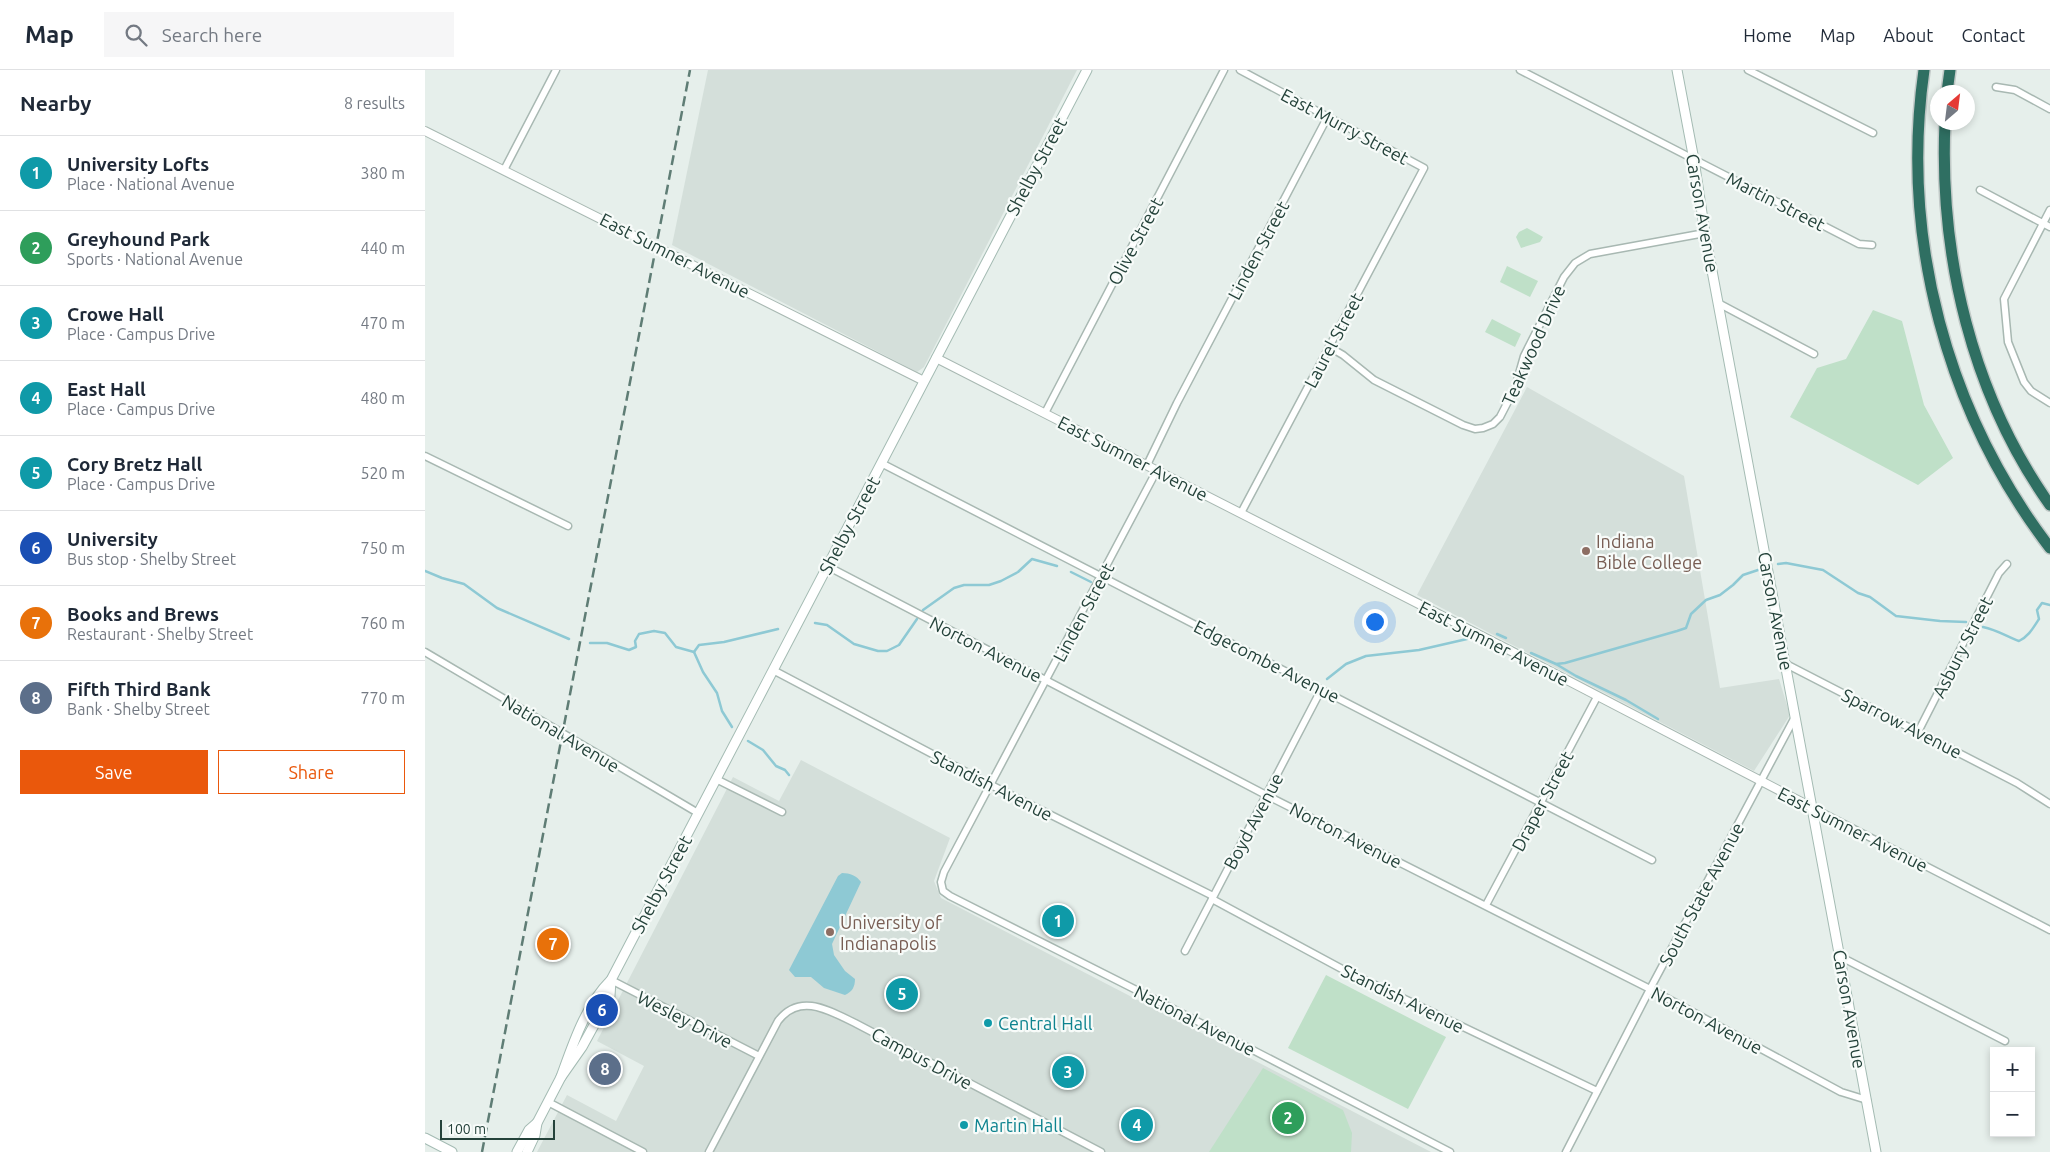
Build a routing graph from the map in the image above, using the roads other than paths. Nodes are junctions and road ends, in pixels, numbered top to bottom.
1 (556, 70) edge
2 (1087, 70) edge
3 (1224, 70) edge
4 (1240, 70) edge
5 (1520, 70) edge
6 (1677, 70) edge
7 (1748, 70) edge
8 (1924, 70) edge
9 (1950, 70) edge
10 (1948, 85) edge
11 (1996, 87) dead end
12 (2050, 108) edge
13 (1328, 116) junction
14 (1945, 130) edge
15 (425, 131) edge
16 (1873, 133) dead end
17 (1694, 160) junction
18 (1424, 168) joint
19 (504, 170) junction
20 (1980, 190) dead end
21 (2050, 210) edge
22 (2043, 223) junction
23 (2050, 227) edge
24 (1705, 233) junction
25 (1872, 245) dead end
26 (1718, 303) junction
27 (1329, 347) junction
28 (1814, 354) dead end
29 (936, 358) junction
30 (924, 381) junction
31 (2050, 403) edge
32 (1045, 413) junction
33 (425, 456) edge
34 (881, 463) junction
35 (1147, 465) junction
36 (1157, 470) junction
37 (2050, 505) edge
38 (1241, 513) junction
39 (568, 526) dead end
40 (2050, 548) edge
41 (2007, 564) dead end
42 (827, 566) junction
43 (1102, 576) junction
44 (425, 652) edge
45 (1786, 664) junction
46 (773, 670) junction
47 (1047, 680) junction
48 (1321, 690) junction
49 (1597, 697) junction
50 (1796, 716) junction
51 (1918, 732) junction
52 (716, 779) junction
53 (1761, 781) junction
54 (991, 785) junction
55 (1267, 795) junction
56 (1541, 803) junction
57 (2050, 804) edge
58 (1813, 808) junction
59 (782, 812) dead end
60 (698, 813) junction
61 (1652, 860) dead end
62 (941, 887) joint
63 (1213, 897) junction
64 (1487, 905) junction
65 (2050, 930) edge
66 (1185, 951) dead end
67 (1841, 957) junction
68 (611, 980) junction
69 (1650, 989) junction
70 (2005, 1041) dead end
71 (759, 1056) junction
72 (1597, 1091) junction
73 (1867, 1100) junction
74 (548, 1102) junction
75 (537, 1123) junction
76 (425, 1138) edge
77 (452, 1152) edge
78 (517, 1152) edge
79 (527, 1152) edge
80 (643, 1152) edge
81 (709, 1152) edge
82 (1101, 1152) edge
83 (1450, 1152) edge
84 (1566, 1152) edge
85 (1877, 1152) edge

1 - 19 street
2 - 29 main road, Shelby Street
3 - 32 street, Olive Street
4 - 13 street, East Murry Street
5 - 17 street, Martin Street
6 - 17 main road, Carson Avenue
7 - 16 street
8 - 40 highway
9 - 10 highway
11 - 12 street
13 - 18 street, East Murry Street
13 - 35 street, Linden Street
14 - 37 highway
15 - 19 street, East Sumner Avenue
17 - 24 main road, Carson Avenue
17 - 25 street, Martin Street
18 - 27 street, Laurel Street
19 - 30 street, East Sumner Avenue
20 - 22 street
21 - 22 street
22 - 23 street
22 - 31 street
24 - 26 main road, Carson Avenue
24 - 27 street, Teakwood Drive
26 - 28 street
26 - 45 main road, Carson Avenue
27 - 38 street, Laurel Street
29 - 30 main road, Shelby Street
29 - 32 street, East Sumner Avenue
30 - 34 main road, Shelby Street
32 - 35 street, East Sumner Avenue
33 - 39 street
34 - 42 main road, Shelby Street
34 - 43 street, Edgecombe Avenue
35 - 36 street, East Sumner Avenue
36 - 38 street, East Sumner Avenue
36 - 43 street, Linden Street
38 - 49 street, East Sumner Avenue
41 - 51 street, Asbury Street
42 - 46 main road, Shelby Street
42 - 47 street, Norton Avenue
43 - 47 street, Linden Street
43 - 48 street, Edgecombe Avenue
44 - 60 street, National Avenue
45 - 50 main road, Carson Avenue
45 - 51 street, Sparrow Avenue
46 - 52 main road, Shelby Street
46 - 54 street, Standish Avenue
47 - 54 street, Linden Street
47 - 55 street, Norton Avenue
48 - 55 street, Boyd Avenue
48 - 56 street, Edgecombe Avenue
49 - 53 street, East Sumner Avenue
49 - 56 street, Draper Street
50 - 53 street, South State Avenue
50 - 58 main road, Carson Avenue
51 - 57 street, Sparrow Avenue
52 - 59 street
52 - 60 main road, Shelby Street
53 - 58 street, East Sumner Avenue
53 - 69 street, South State Avenue
54 - 62 street, Linden Street
54 - 63 street, Standish Avenue
55 - 63 street, Boyd Avenue
55 - 64 street, Norton Avenue
56 - 61 street, Edgecombe Avenue
56 - 64 street, Draper Street
58 - 65 street, East Sumner Avenue
58 - 67 main road, Carson Avenue
60 - 68 main road, Shelby Street
62 - 83 street, National Avenue
63 - 66 street, Boyd Avenue
63 - 72 street, Standish Avenue
64 - 69 street, Norton Avenue
67 - 70 street
67 - 73 main road, Carson Avenue
68 - 71 street, Wesley Drive
68 - 74 main road, Shelby Street
69 - 72 street, South State Avenue
69 - 73 street, Norton Avenue
71 - 81 street, Campus Drive
71 - 82 street, Campus Drive
72 - 84 street, South State Avenue
73 - 85 main road, Carson Avenue
74 - 75 main road, Shelby Street
74 - 80 street
75 - 78 main road, Shelby Street
75 - 79 main road, Shelby Street
76 - 77 main road

